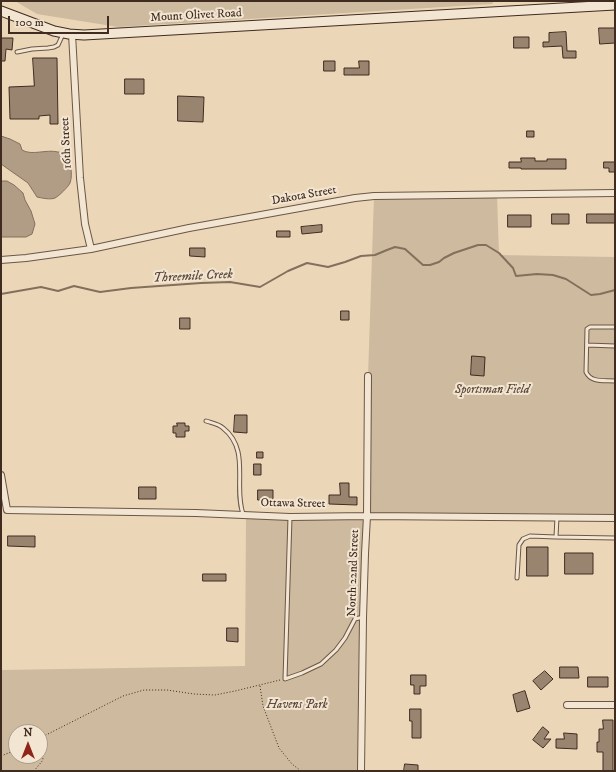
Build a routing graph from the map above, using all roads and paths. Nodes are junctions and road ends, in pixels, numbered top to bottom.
1 (584, 4) edge
2 (615, 5) edge
3 (1, 11) edge
4 (68, 33) junction
5 (17, 52) dead end
6 (615, 193) edge
7 (91, 249) junction
8 (1, 260) edge
9 (615, 327) edge
10 (587, 345) junction
11 (615, 346) edge
12 (368, 376) dead end
13 (615, 381) edge
14 (206, 421) dead end
15 (1, 475) edge
16 (243, 514) junction
17 (290, 516) junction
18 (367, 516) junction
19 (557, 517) junction
20 (615, 518) edge
21 (556, 537) junction
22 (615, 538) edge
23 (517, 578) dead end
24 (363, 618) junction
25 (284, 679) junction
26 (260, 685) junction
27 (567, 705) dead end
28 (615, 705) edge
29 (48, 734) edge
30 (301, 771) edge
31 (361, 771) edge

1 - 2 street, Mount Olivet Road
1 - 4 street, Mount Olivet Road
3 - 4 street, Mount Olivet Road
4 - 5 lane
4 - 7 street, 16th Street
6 - 7 street, Dakota Street
7 - 8 street, Dakota Street
9 - 10 lane
10 - 11 lane
10 - 13 lane
12 - 18 street, North 22nd Street
14 - 16 lane
15 - 16 street, Ottawa Street
16 - 17 street, Ottawa Street
17 - 18 street, Ottawa Street
17 - 25 lane
18 - 19 street, Ottawa Street
18 - 24 street, North 22nd Street
19 - 20 street, Ottawa Street
19 - 21 lane
21 - 22 lane
21 - 23 lane
24 - 25 lane
24 - 31 street, North 22nd Street
25 - 26 path
26 - 29 path
26 - 30 path
27 - 28 street

